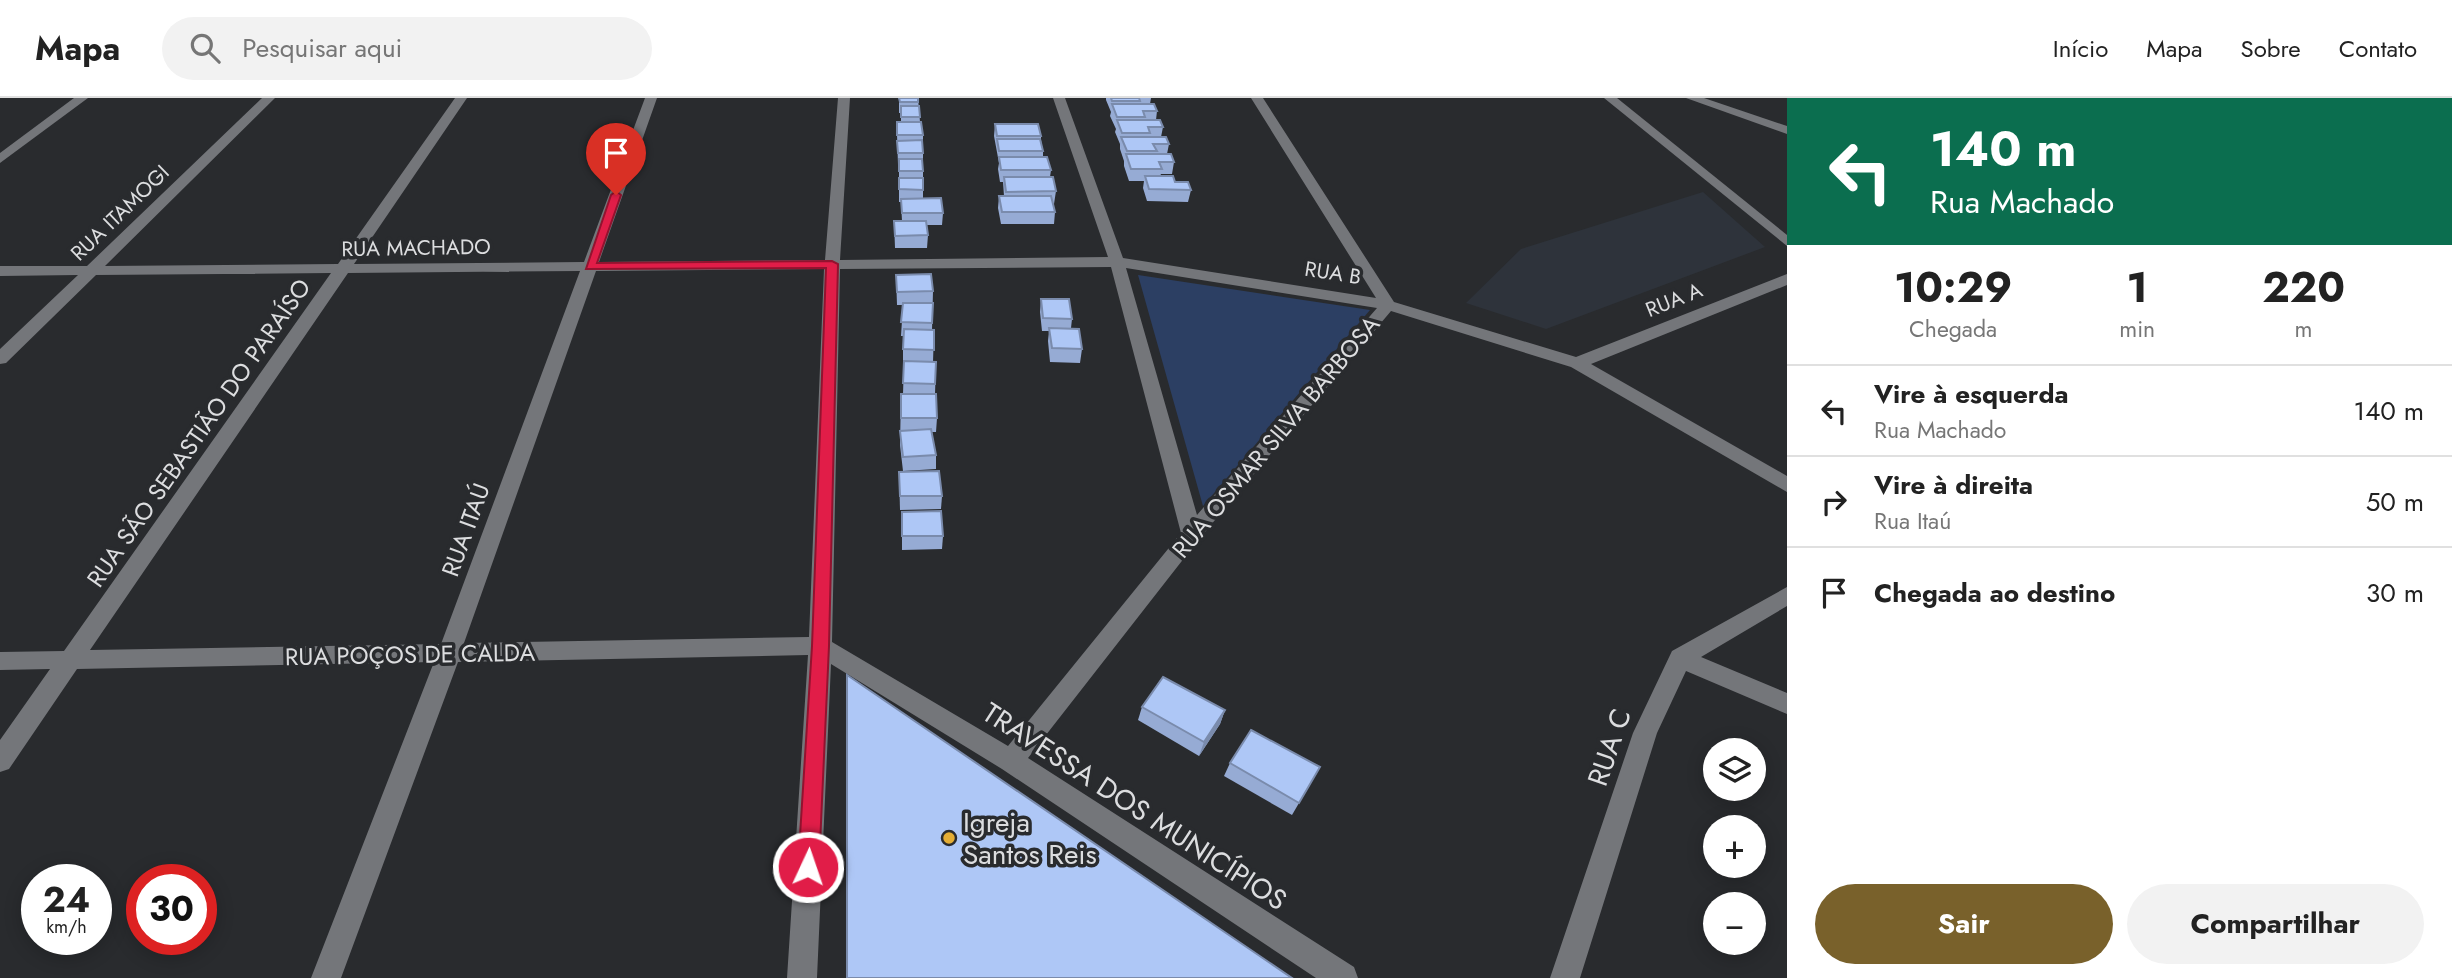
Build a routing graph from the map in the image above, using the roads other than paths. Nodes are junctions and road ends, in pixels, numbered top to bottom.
1 (82, 98) edge
2 (269, 98) edge
3 (461, 98) edge
4 (651, 98) edge
5 (844, 98) edge
6 (1059, 98) edge
7 (1257, 98) edge
8 (1609, 98) edge
9 (1692, 98) edge
10 (1787, 130) edge
11 (0, 159) edge
12 (1787, 242) edge
13 (1116, 262) junction
14 (832, 264) junction
15 (590, 267) junction
16 (342, 269) junction
17 (0, 271) edge
18 (91, 271) junction
19 (1787, 279) edge
20 (1388, 304) junction
21 (0, 359) edge
22 (1577, 363) junction
23 (1787, 485) edge
24 (1192, 534) junction
25 (1787, 595) edge
26 (820, 646) junction
27 (449, 654) junction
28 (1680, 658) junction
29 (0, 661) edge
30 (71, 661) junction
31 (1787, 704) edge
32 (0, 761) edge
33 (1011, 761) junction
34 (326, 978) edge
35 (803, 978) edge
36 (1343, 978) edge
37 (1565, 978) edge

1 - 11 street
2 - 18 street, RUA ITAMOGI
3 - 16 street, RUA SÃO SEBASTIÃO DO PARAÍSO
4 - 15 street, RUA ITAÚ
5 - 14 street
6 - 13 street
7 - 20 street, RUA OSMAR SILVA BARBOSA
8 - 12 street
9 - 10 street
13 - 14 street, RUA B
13 - 20 street, RUA B
13 - 24 street
14 - 15 street, RUA MACHADO
14 - 26 street
15 - 16 street, RUA MACHADO
15 - 27 street, RUA ITAÚ
16 - 18 street, RUA MACHADO
16 - 30 street, RUA SÃO SEBASTIÃO DO PARAÍSO
17 - 18 street, RUA MACHADO
18 - 21 street, RUA ITAMOGI
19 - 22 street, RUA A
20 - 22 street, RUA B
20 - 24 street, RUA OSMAR SILVA BARBOSA
22 - 23 street, RUA B
24 - 33 street, RUA OSMAR SILVA BARBOSA
25 - 28 street
26 - 27 street, RUA POÇOS DE CALDA
26 - 33 street, TRAVESSA DOS MUNICÍPIOS
26 - 35 street
27 - 30 street, RUA POÇOS DE CALDA
27 - 34 street, RUA ITAÚ
28 - 31 street
28 - 37 street, RUA C
29 - 30 street, RUA POÇOS DE CALDA
30 - 32 street, RUA SÃO SEBASTIÃO DO PARAÍSO
33 - 36 street, TRAVESSA DOS MUNICÍPIOS

